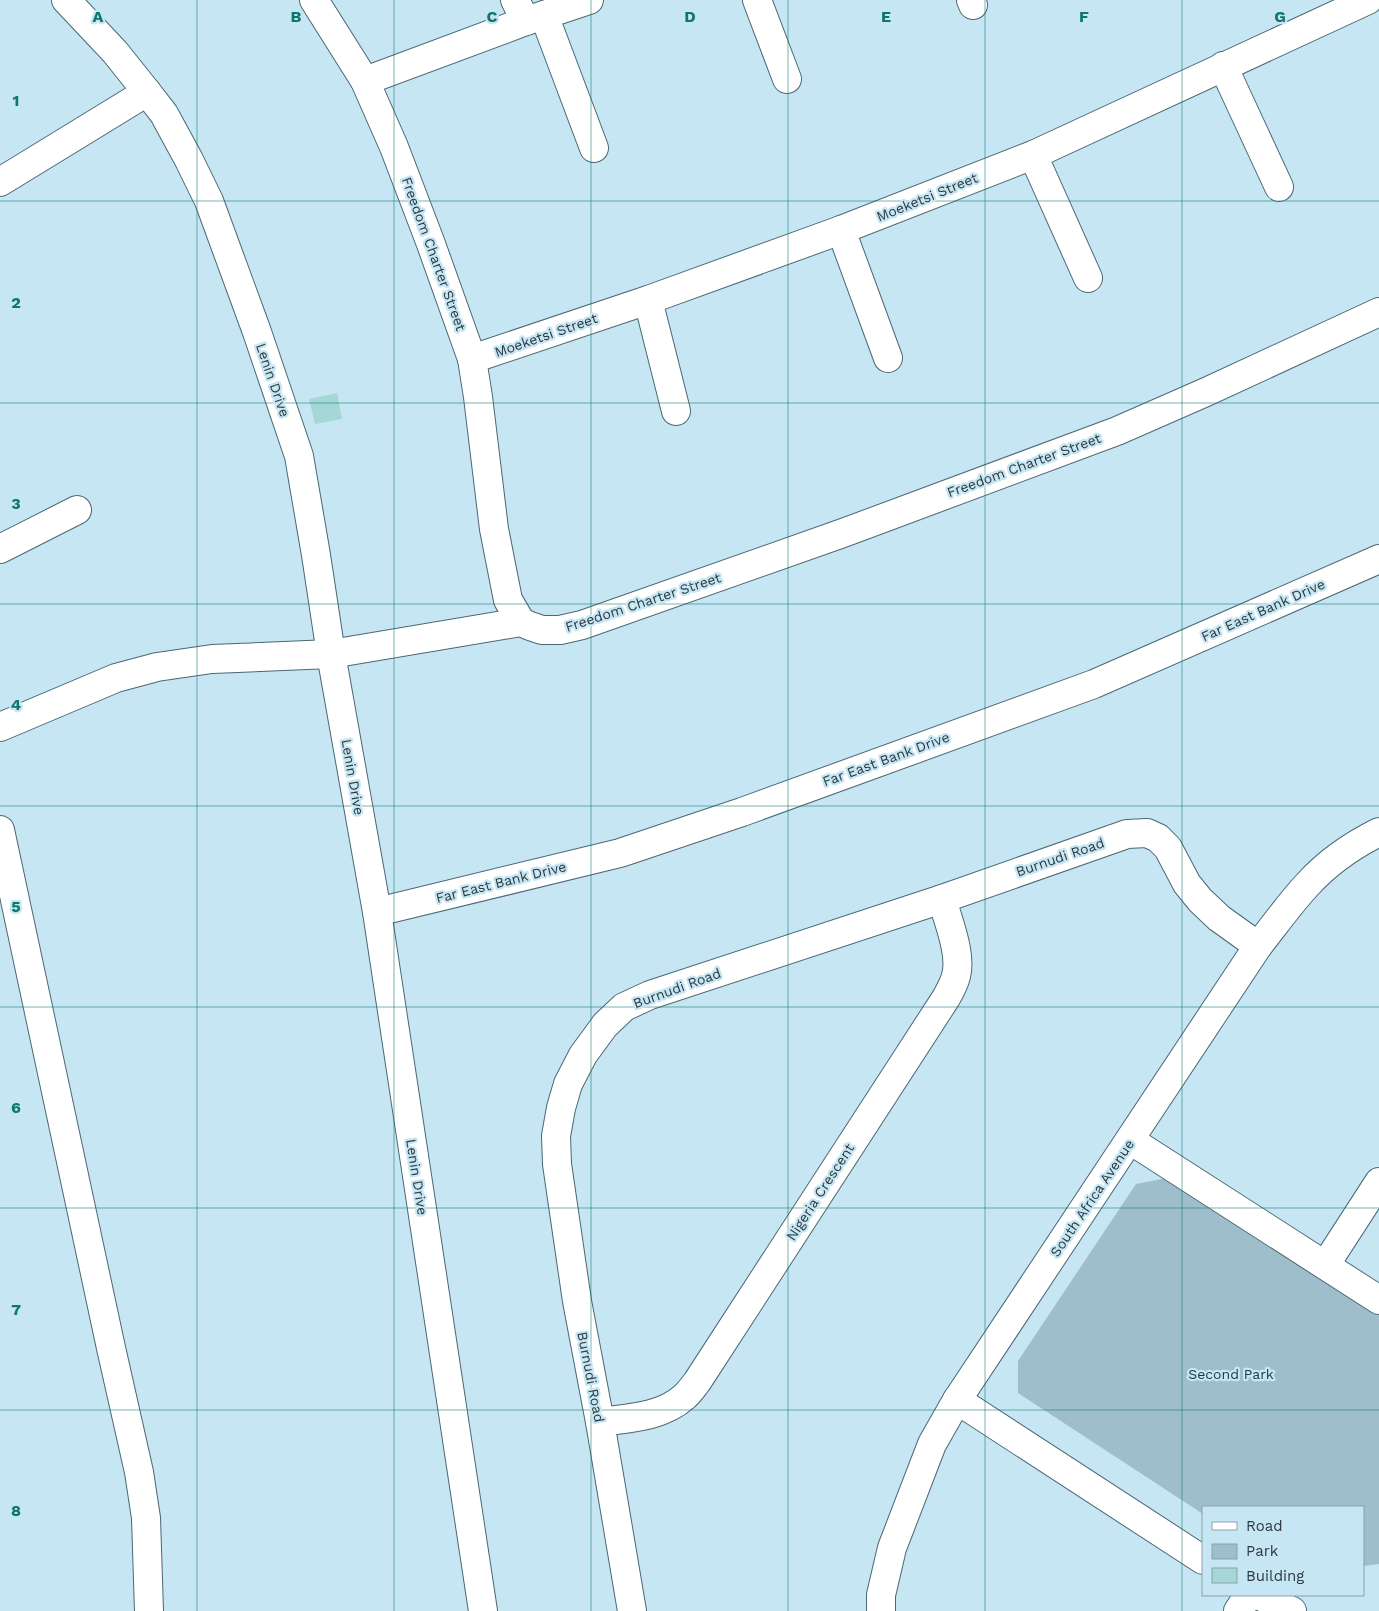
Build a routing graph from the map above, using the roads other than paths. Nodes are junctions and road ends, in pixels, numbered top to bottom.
1 (66, 0) edge
2 (314, 0) edge
3 (590, 0) edge
4 (757, 0) edge
5 (1368, 0) edge
6 (528, 12) edge
7 (1224, 66) junction
8 (786, 79) dead end
9 (365, 81) junction
10 (147, 92) junction
11 (594, 148) dead end
12 (1033, 155) junction
13 (0, 182) edge
14 (1279, 187) dead end
15 (841, 230) junction
16 (1088, 278) dead end
17 (648, 300) junction
18 (1379, 312) edge
19 (888, 358) dead end
20 (472, 359) junction
21 (676, 411) dead end
22 (78, 510) dead end
23 (0, 548) edge
24 (1379, 559) edge
25 (521, 622) junction
26 (331, 654) junction
27 (1, 726) edge
28 (0, 830) edge
29 (1379, 832) edge
30 (942, 899) junction
31 (377, 912) junction
32 (1258, 946) junction
33 (1130, 1140) junction
34 (1379, 1182) edge
35 (1326, 1264) junction
36 (1379, 1300) edge
37 (957, 1400) junction
38 (600, 1422) junction
39 (1202, 1559) edge
40 (1248, 1596) edge
41 (1260, 1596) edge
42 (149, 1611) edge
43 (482, 1611) edge
44 (632, 1611) edge
45 (881, 1611) edge
46 (1238, 1611) edge
47 (1292, 1611) edge

1 - 10 street, Lenin Drive
2 - 9 street, Freedom Charter Street
3 - 6 street
4 - 8 street
5 - 7 street, Moeketsi Street
6 - 9 street
6 - 11 street
7 - 12 street, Moeketsi Street
7 - 14 street
9 - 20 street, Freedom Charter Street
10 - 13 street
10 - 26 street, Lenin Drive
12 - 15 street, Moeketsi Street
12 - 16 street
15 - 17 street, Moeketsi Street
15 - 19 street
17 - 20 street, Moeketsi Street
17 - 21 street
18 - 25 street, Freedom Charter Street
20 - 25 street, Freedom Charter Street
22 - 23 street
24 - 31 street, Far East Bank Drive
25 - 26 street
26 - 27 street
26 - 31 street, Lenin Drive
28 - 42 street
29 - 32 street, South Africa Avenue
30 - 32 street, Burnudi Road
30 - 38 street, Nigeria Crescent
30 - 38 street, Burnudi Road
31 - 43 street, Lenin Drive
32 - 33 street, South Africa Avenue
33 - 35 street
33 - 37 street, South Africa Avenue
34 - 35 street
35 - 36 street
37 - 39 street
37 - 45 street, South Africa Avenue
38 - 44 street, Burnudi Road
40 - 46 street
41 - 47 street

